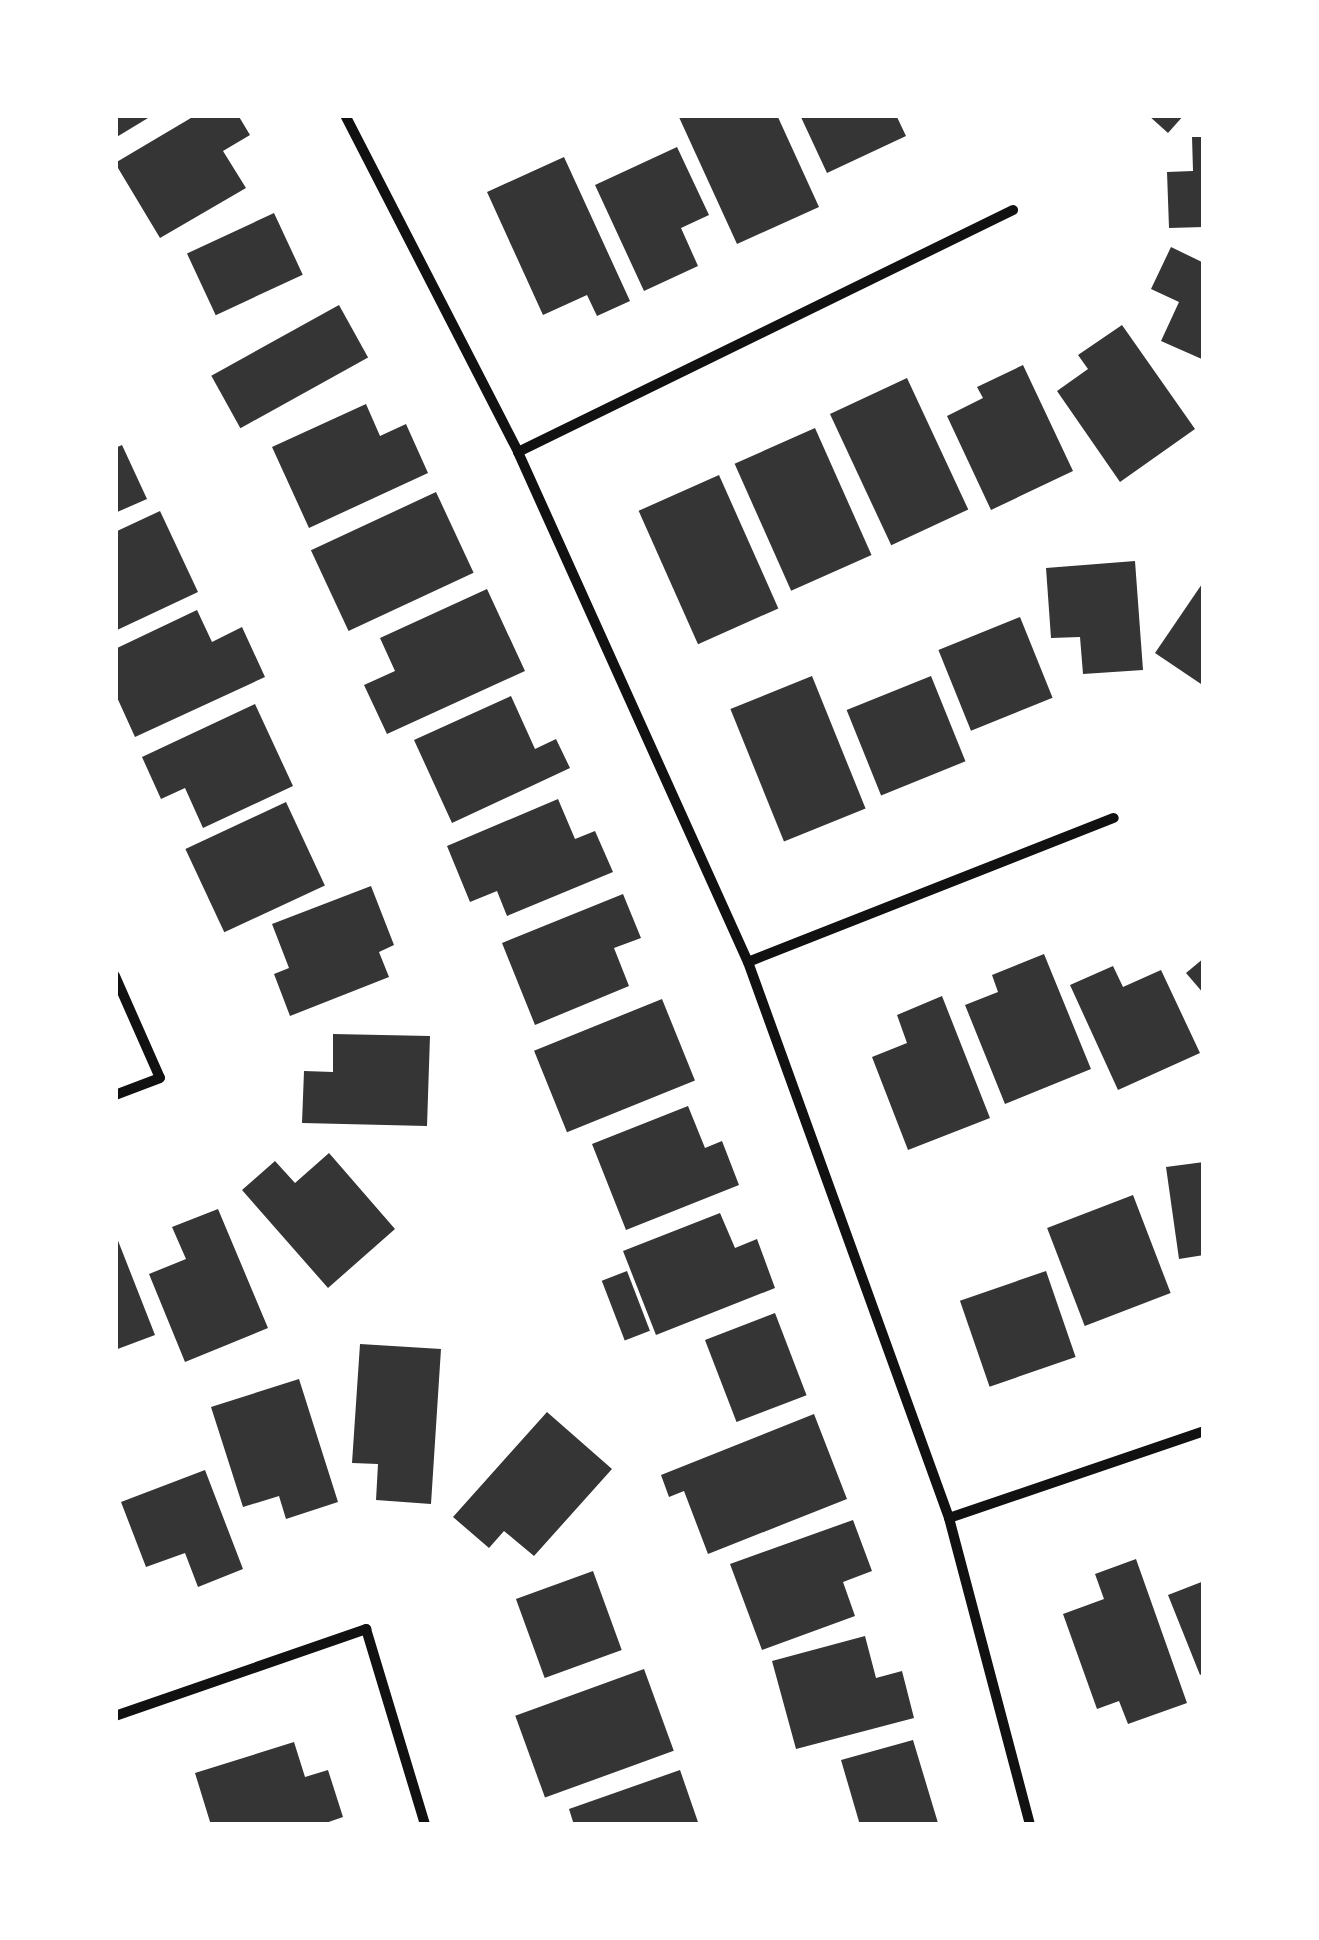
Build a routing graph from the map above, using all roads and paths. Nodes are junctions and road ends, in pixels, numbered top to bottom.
1 (345, 115) edge
2 (1014, 210) dead end
3 (518, 452) junction
4 (1114, 818) dead end
5 (748, 962) junction
6 (115, 976) edge
7 (115, 1095) edge
8 (1204, 1431) edge
9 (949, 1518) junction
10 (115, 1716) edge
11 (425, 1825) edge
12 (1030, 1825) edge

1 - 3 street
2 - 3 street
3 - 5 street
4 - 5 street
5 - 9 street
6 - 7 street
8 - 9 street
9 - 12 street
10 - 11 street

